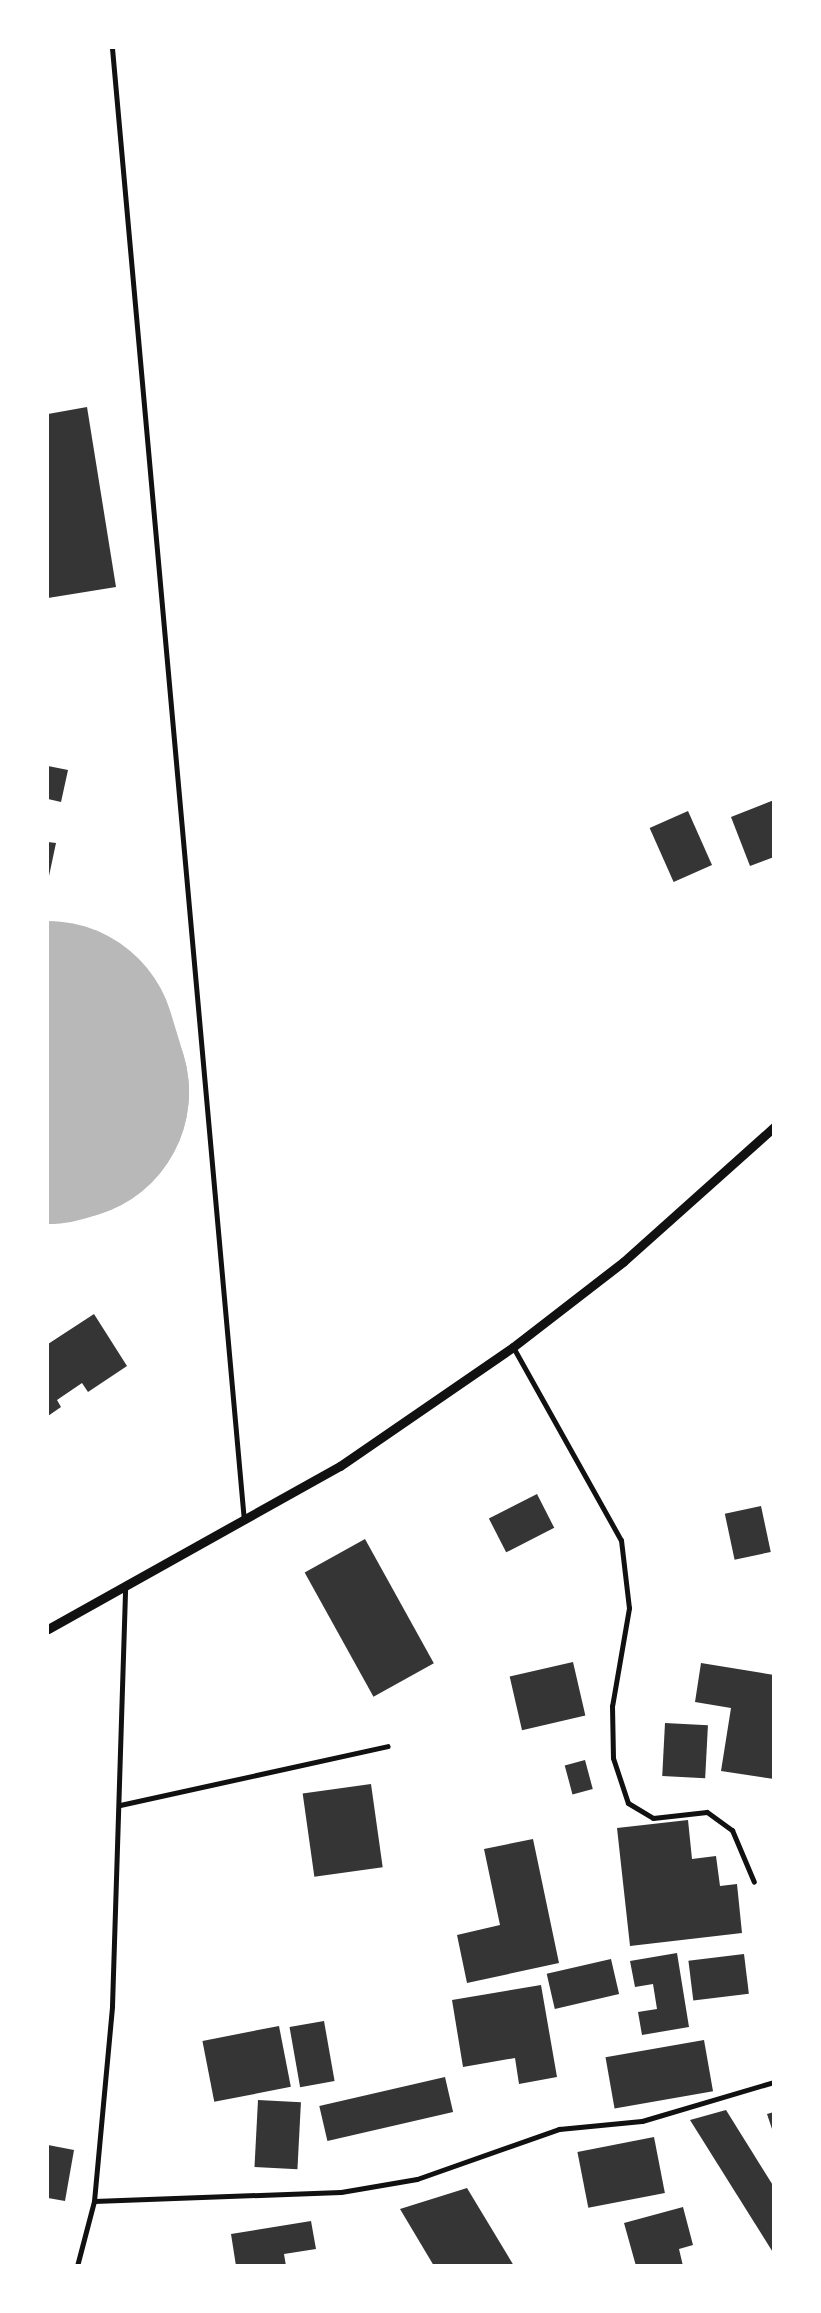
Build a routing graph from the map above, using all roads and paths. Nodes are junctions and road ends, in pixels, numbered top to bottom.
1 (112, 48) edge
2 (774, 1127) edge
3 (513, 1347) junction
4 (244, 1522) junction
5 (125, 1589) junction
6 (48, 1629) edge
7 (388, 1746) dead end
8 (120, 1805) junction
9 (754, 1882) dead end
10 (774, 2082) edge
11 (94, 2202) junction
12 (77, 2266) edge

1 - 4 street
2 - 3 street
3 - 4 street
3 - 9 street
4 - 5 street
5 - 6 street
5 - 8 street
7 - 8 street
8 - 11 street
10 - 11 street
11 - 12 street

